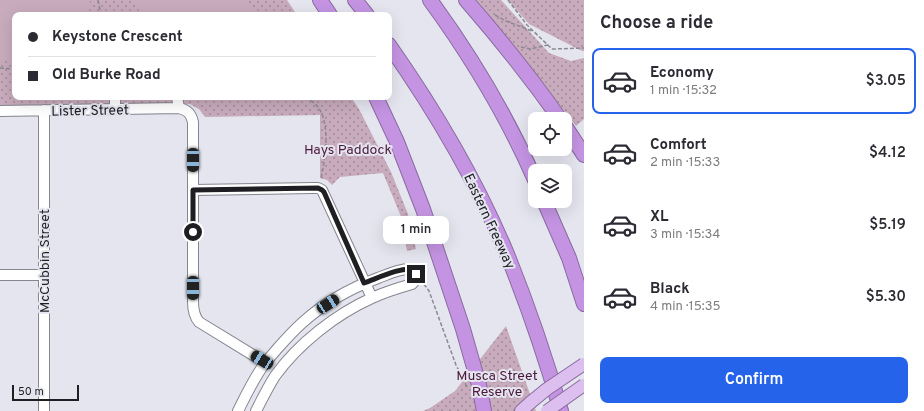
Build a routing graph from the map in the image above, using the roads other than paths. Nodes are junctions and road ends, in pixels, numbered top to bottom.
1 (320, 0) edge
2 (355, 0) edge
3 (430, 0) edge
4 (466, 0) edge
5 (328, 12) edge
6 (365, 12) edge
7 (392, 50) edge
8 (115, 100) edge
9 (178, 100) edge
10 (377, 100) edge
11 (179, 108) junction
12 (115, 109) junction
13 (44, 110) junction
14 (0, 111) edge
15 (555, 112) edge
16 (572, 137) edge
17 (584, 155) edge
18 (528, 165) edge
19 (193, 190) junction
20 (547, 208) edge
21 (0, 275) edge
22 (44, 275) junction
23 (364, 283) junction
24 (372, 298) junction
25 (584, 304) edge
26 (266, 363) junction
27 (584, 364) edge
28 (584, 385) edge
29 (474, 387) junction
30 (44, 411) edge
31 (238, 411) edge
32 (256, 411) edge
33 (484, 411) edge
34 (495, 411) edge
35 (521, 411) edge
36 (547, 411) edge
37 (561, 411) edge

1 - 5 highway
2 - 6 highway
3 - 18 highway
4 - 15 highway
7 - 37 highway, Eastern Freeway
8 - 12 street
9 - 11 street
10 - 29 highway
11 - 12 street, Lister Street
11 - 19 street
12 - 13 street, Lister Street
13 - 14 street, Lister Street
13 - 22 street, McCubbin Street
16 - 17 highway
19 - 23 street
19 - 26 street
20 - 25 highway
21 - 22 street
22 - 30 street, McCubbin Street
23 - 24 street
23 - 24 street
23 - 26 street
24 - 32 street
26 - 31 street
27 - 35 main road, bridge
28 - 36 main road, bridge
29 - 33 highway
29 - 34 highway

